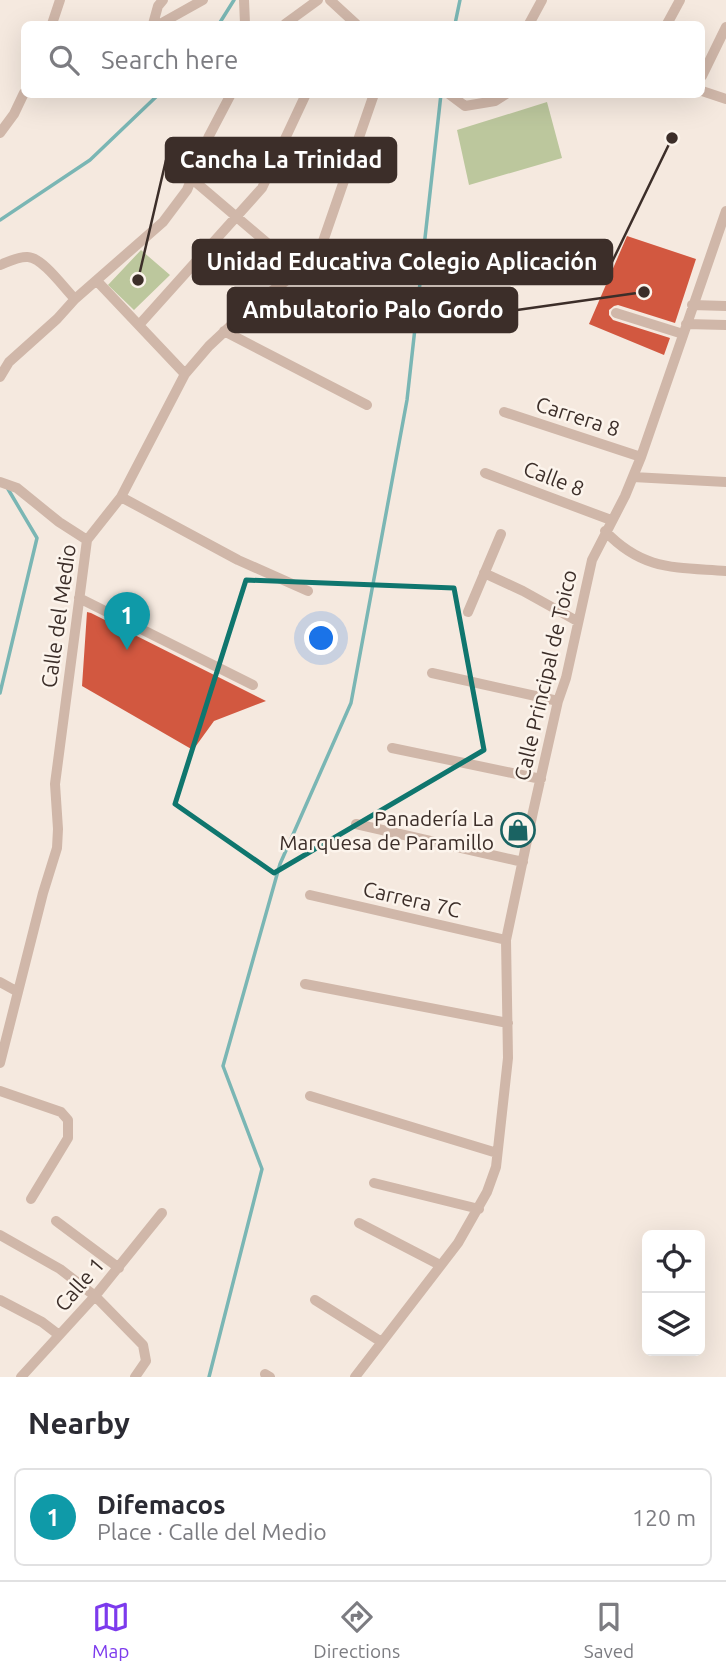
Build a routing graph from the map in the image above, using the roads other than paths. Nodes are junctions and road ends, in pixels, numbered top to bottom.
1 (60, 0) edge
2 (163, 0) edge
3 (203, 0) edge
4 (244, 0) edge
5 (318, 0) edge
6 (330, 0) edge
7 (542, 0) edge
8 (680, 0) edge
9 (53, 21) edge
10 (154, 21) edge
11 (165, 21) edge
12 (245, 21) edge
13 (289, 21) edge
14 (353, 21) edge
15 (531, 21) edge
16 (669, 21) edge
17 (726, 27) edge
18 (705, 70) edge
19 (705, 92) edge
20 (22, 98) edge
21 (229, 98) edge
22 (304, 98) edge
23 (373, 98) edge
24 (454, 98) edge
25 (500, 98) edge
26 (726, 99) edge
27 (0, 133) edge
28 (192, 179) junction
29 (726, 211) edge
30 (238, 217) junction
31 (0, 265) edge
32 (300, 271) junction
33 (97, 281) junction
34 (75, 299) junction
35 (692, 305) junction
36 (726, 306) edge
37 (616, 313) dead end
38 (139, 325) junction
39 (726, 326) edge
40 (685, 329) junction
41 (225, 331) junction
42 (5, 359) edge
43 (185, 374) junction
44 (0, 377) edge
45 (368, 405) dead end
46 (504, 412) dead end
47 (641, 457) junction
48 (485, 473) dead end
49 (633, 477) junction
50 (0, 482) edge
51 (726, 482) edge
52 (121, 497) junction
53 (611, 520) junction
54 (605, 531) junction
55 (501, 534) dead end
56 (87, 540) junction
57 (726, 570) edge
58 (484, 573) junction
59 (308, 591) dead end
60 (79, 598) junction
61 (468, 612) dead end
62 (577, 621) junction
63 (432, 673) dead end
64 (253, 685) dead end
65 (558, 701) junction
66 (392, 748) dead end
67 (541, 779) junction
68 (356, 824) dead end
69 (523, 862) junction
70 (310, 895) dead end
71 (506, 940) junction
72 (0, 982) edge
73 (305, 984) dead end
74 (18, 992) junction
75 (508, 1023) junction
76 (0, 1063) edge
77 (0, 1091) edge
78 (310, 1096) dead end
79 (497, 1153) junction
80 (374, 1183) dead end
81 (31, 1199) dead end
82 (479, 1209) junction
83 (162, 1213) dead end
84 (56, 1221) dead end
85 (359, 1223) dead end
86 (0, 1235) edge
87 (440, 1265) junction
88 (119, 1268) junction
89 (95, 1296) junction
90 (0, 1300) edge
91 (315, 1300) dead end
92 (60, 1335) junction
93 (380, 1341) junction
94 (21, 1377) edge
95 (135, 1377) edge
96 (355, 1377) edge

1 - 9 street
2 - 10 street
3 - 11 street
4 - 12 street
5 - 13 street
6 - 14 street
7 - 15 street
8 - 16 street
17 - 18 street
19 - 26 street
20 - 27 street
21 - 28 street
22 - 30 street
23 - 32 street, Calle del Medio
24 - 25 street
28 - 30 street
28 - 33 street
29 - 35 street, Calle Principal de Toico
30 - 32 street
30 - 38 street
31 - 34 street
32 - 41 street, Calle del Medio
33 - 34 street
33 - 38 street
34 - 42 street
35 - 36 street
35 - 40 street, Calle Principal de Toico
37 - 40 street
38 - 43 street
39 - 40 street
40 - 47 street, Calle Principal de Toico
41 - 43 street, Calle del Medio
41 - 45 street
42 - 44 street
43 - 52 street, Calle del Medio
46 - 47 street, Carrera 8
47 - 49 street, Calle Principal de Toico
48 - 53 street, Calle 8
49 - 51 street
49 - 53 street, Calle Principal de Toico
50 - 56 street
52 - 56 street, Calle del Medio
52 - 59 street
53 - 54 street, Calle Principal de Toico
54 - 57 street
54 - 62 street, Calle Principal de Toico
55 - 58 street
56 - 60 street, Calle del Medio
58 - 61 street
58 - 62 street
60 - 64 street
60 - 74 street, Calle del Medio
62 - 65 street, Calle Principal de Toico
63 - 65 street
65 - 67 street, Calle Principal de Toico
66 - 67 street
67 - 69 street, Calle Principal de Toico
68 - 69 street
69 - 71 street, Calle Principal de Toico
70 - 71 street, Carrera 7C
71 - 75 street, Calle Principal de Toico
72 - 74 street
73 - 75 street
74 - 76 street, Calle del Medio
75 - 79 street, Calle Principal de Toico
77 - 81 street
78 - 79 street
79 - 82 street, Calle Principal de Toico
80 - 82 street
82 - 87 street, Calle Principal de Toico
83 - 88 street, Calle 1
84 - 88 street
85 - 87 street
86 - 89 street
87 - 93 street, Calle Principal de Toico
88 - 89 street, Calle 1
89 - 92 street, Calle 1
89 - 95 street
90 - 92 street
91 - 93 street
92 - 94 street, Calle 1
93 - 96 street, Calle Principal de Toico

